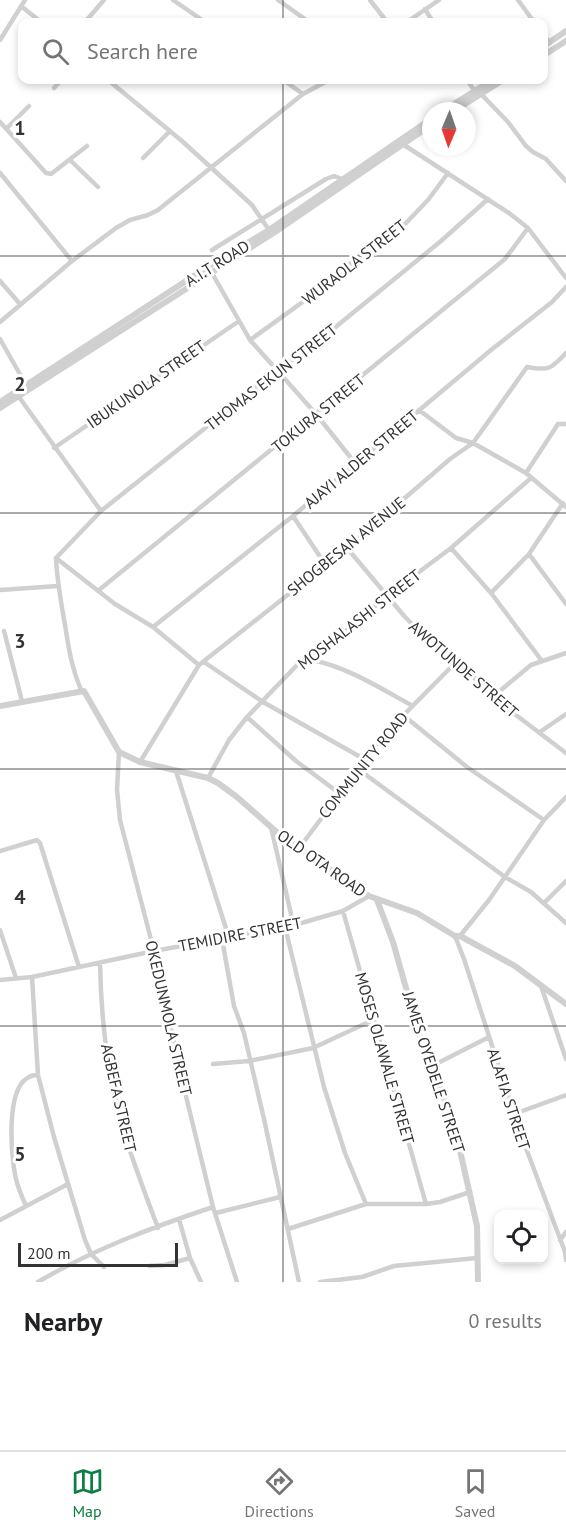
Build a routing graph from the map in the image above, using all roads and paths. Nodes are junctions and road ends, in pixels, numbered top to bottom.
1 (24, 0) edge
2 (104, 0) edge
3 (174, 0) edge
4 (278, 0) edge
5 (370, 0) edge
6 (438, 0) edge
7 (518, 0) edge
8 (21, 6) junction
9 (425, 9) junction
10 (36, 18) edge
11 (88, 18) edge
12 (199, 18) edge
13 (303, 18) edge
14 (384, 18) edge
15 (413, 18) edge
16 (431, 18) edge
17 (531, 18) edge
18 (566, 31) edge
19 (0, 40) edge
20 (566, 41) edge
21 (548, 43) edge
22 (548, 52) edge
23 (58, 84) edge
24 (113, 84) edge
25 (289, 84) edge
26 (322, 84) edge
27 (470, 84) edge
28 (485, 84) edge
29 (497, 84) edge
30 (54, 88) dead end
31 (474, 90) junction
32 (303, 94) junction
33 (481, 94) junction
34 (456, 102) edge
35 (468, 102) edge
36 (29, 106) dead end
37 (0, 122) edge
38 (422, 125) edge
39 (7, 129) junction
40 (170, 131) junction
41 (422, 132) edge
42 (404, 145) junction
43 (87, 146) dead end
44 (143, 158) dead end
45 (69, 160) junction
46 (211, 167) junction
47 (0, 173) edge
48 (448, 173) junction
49 (342, 179) junction
50 (566, 181) edge
51 (98, 187) dead end
52 (488, 199) junction
53 (262, 217) junction
54 (528, 228) junction
55 (269, 230) junction
56 (232, 237) junction
57 (239, 248) junction
58 (212, 250) dead end
59 (72, 261) junction
60 (212, 273) junction
61 (566, 278) edge
62 (0, 281) edge
63 (566, 287) edge
64 (20, 304) junction
65 (239, 321) junction
66 (0, 322) edge
67 (0, 339) edge
68 (250, 340) junction
69 (566, 353) edge
70 (277, 371) junction
71 (26, 385) junction
72 (19, 397) junction
73 (0, 402) edge
74 (0, 408) edge
75 (419, 410) junction
76 (316, 414) junction
77 (566, 424) edge
78 (473, 442) junction
79 (54, 448) junction
80 (355, 463) junction
81 (525, 473) junction
82 (531, 478) junction
83 (564, 505) edge
84 (100, 512) junction
85 (293, 516) junction
86 (347, 548) junction
87 (451, 548) junction
88 (529, 554) junction
89 (56, 558) junction
90 (325, 564) junction
91 (57, 586) junction
92 (0, 590) edge
93 (99, 590) junction
94 (491, 593) junction
95 (387, 596) junction
96 (566, 604) edge
97 (153, 627) junction
98 (4, 631) dead end
99 (566, 653) edge
100 (312, 660) junction
101 (542, 661) junction
102 (456, 662) junction
103 (202, 664) junction
104 (81, 690) junction
105 (495, 695) junction
106 (22, 701) junction
107 (262, 702) junction
108 (411, 705) junction
109 (0, 706) edge
110 (566, 714) edge
111 (403, 715) junction
112 (247, 717) junction
113 (540, 732) junction
114 (119, 752) junction
115 (566, 753) edge
116 (364, 759) junction
117 (140, 762) junction
118 (358, 769) junction
119 (176, 771) junction
120 (208, 778) junction
121 (339, 793) junction
122 (566, 797) edge
123 (544, 820) junction
124 (271, 827) junction
125 (300, 847) junction
126 (0, 851) edge
127 (505, 877) junction
128 (566, 881) edge
129 (369, 896) junction
130 (377, 900) junction
131 (544, 903) junction
132 (344, 911) junction
133 (566, 923) edge
134 (291, 926) junction
135 (285, 927) junction
136 (0, 930) edge
137 (458, 936) junction
138 (229, 938) junction
139 (222, 939) junction
140 (154, 951) junction
141 (100, 963) junction
142 (79, 966) junction
143 (32, 977) junction
144 (15, 978) junction
145 (0, 980) edge
146 (541, 986) junction
147 (566, 1004) edge
148 (373, 1020) junction
149 (489, 1037) junction
150 (314, 1048) junction
151 (566, 1059) edge
152 (249, 1061) junction
153 (213, 1064) dead end
154 (432, 1065) junction
155 (38, 1075) junction
156 (566, 1095) edge
157 (514, 1114) junction
158 (68, 1184) junction
159 (470, 1192) junction
160 (279, 1197) junction
161 (366, 1204) junction
162 (426, 1204) junction
163 (26, 1206) junction
164 (213, 1207) junction
165 (216, 1213) junction
166 (179, 1219) junction
167 (0, 1221) edge
168 (158, 1228) junction
169 (288, 1229) junction
170 (566, 1232) edge
171 (560, 1240) junction
172 (91, 1254) junction
173 (190, 1257) junction
174 (477, 1258) junction
175 (566, 1260) edge
176 (149, 1266) dead end
177 (104, 1267) dead end
178 (38, 1282) edge
179 (201, 1282) edge
180 (237, 1282) edge
181 (299, 1282) edge
182 (320, 1282) edge
183 (478, 1282) edge

1 - 8 street
2 - 11 street
3 - 12 street
4 - 13 street
5 - 14 street
6 - 9 street
7 - 17 street
8 - 10 street
8 - 19 street
9 - 15 street
9 - 16 street
18 - 21 street
20 - 22 street
23 - 30 street
24 - 40 street
25 - 32 street
26 - 32 street
27 - 31 street
28 - 31 street
29 - 33 street
31 - 34 street
32 - 46 street
33 - 35 street
33 - 50 street
36 - 39 street
37 - 39 street
38 - 49 street, A.I.T ROAD
39 - 45 street
40 - 44 street
40 - 46 street
41 - 42 street, A.I.T ROAD
42 - 48 street
42 - 60 street, A.I.T ROAD
43 - 45 street
45 - 51 street
46 - 53 street
46 - 59 street
47 - 59 street
48 - 52 street
48 - 68 street, WURAOLA STREET
49 - 53 street
49 - 55 street, A.I.T ROAD
52 - 54 street
52 - 70 street, THOMAS EKUN STREET
53 - 55 street
53 - 56 street
54 - 61 street
54 - 76 street, TOKURA STREET
55 - 57 street, A.I.T ROAD
56 - 57 street
56 - 58 street
57 - 71 street, A.I.T ROAD
59 - 64 street
60 - 65 street
60 - 72 street, A.I.T ROAD
62 - 64 street
63 - 75 street, AJAYI ALDER STREET
64 - 66 street
65 - 68 street
65 - 79 street, IBUKUNOLA STREET
67 - 71 street
68 - 70 street
69 - 78 street, SHOGBESAN AVENUE
70 - 76 street
70 - 84 street, THOMAS EKUN STREET
71 - 73 street, A.I.T ROAD
72 - 74 street, A.I.T ROAD
72 - 79 street
75 - 78 street
75 - 80 street, AJAYI ALDER STREET
76 - 80 street
76 - 93 street, TOKURA STREET
77 - 81 street
78 - 81 street
78 - 86 street, SHOGBESAN AVENUE
79 - 84 street
80 - 85 street, AJAYI ALDER STREET
81 - 82 street
82 - 83 street
82 - 87 street, MOSHALASHI STREET
83 - 88 street
84 - 89 street, THOMAS EKUN STREET
85 - 90 street
85 - 97 street, AJAYI ALDER STREET
86 - 90 street, SHOGBESAN AVENUE
86 - 95 street, AWOTUNDE STREET
87 - 94 street
87 - 95 street, MOSHALASHI STREET
88 - 94 street
88 - 96 street
89 - 91 street
89 - 93 street
90 - 103 street, SHOGBESAN AVENUE
91 - 92 street
91 - 104 street
93 - 97 street
94 - 101 street
95 - 100 street, MOSHALASHI STREET
95 - 102 street, AWOTUNDE STREET
97 - 103 street
98 - 106 street
99 - 101 street
100 - 107 street, MOSHALASHI STREET
100 - 108 street
101 - 105 street
102 - 105 street, AWOTUNDE STREET
102 - 108 street, COMMUNITY ROAD
103 - 107 street
103 - 117 street, SHOGBESAN AVENUE
104 - 106 street
104 - 114 street
105 - 113 street, AWOTUNDE STREET
106 - 109 street
107 - 112 street, MOSHALASHI STREET
107 - 116 street
108 - 111 street, COMMUNITY ROAD
110 - 113 street
111 - 116 street, COMMUNITY ROAD
111 - 123 street
112 - 120 street, MOSHALASHI STREET
112 - 121 street
113 - 115 street, AWOTUNDE STREET
114 - 117 street, OLD OTA ROAD
114 - 140 street, OKEDUNMOLA STREET
116 - 118 street, COMMUNITY ROAD
117 - 119 street, OLD OTA ROAD
118 - 121 street, COMMUNITY ROAD
118 - 127 street
119 - 120 street, OLD OTA ROAD
119 - 138 street
120 - 124 street, OLD OTA ROAD
121 - 125 street, COMMUNITY ROAD
122 - 123 street
123 - 127 street
124 - 125 street, OLD OTA ROAD
124 - 134 street
125 - 129 street, OLD OTA ROAD
126 - 142 street
127 - 131 street
127 - 137 street
128 - 131 street
129 - 130 street, OLD OTA ROAD
129 - 132 street, TEMIDIRE STREET
130 - 137 street, OLD OTA ROAD
130 - 154 street, JAMES OYEDELE STREET
131 - 133 street
132 - 134 street, TEMIDIRE STREET
132 - 148 street, MOSES OLAWALE STREET
134 - 135 street, TEMIDIRE STREET
135 - 138 street, TEMIDIRE STREET
135 - 150 street
136 - 144 street
137 - 146 street, OLD OTA ROAD
137 - 149 street, ALAFIA STREET
138 - 139 street, TEMIDIRE STREET
139 - 140 street, TEMIDIRE STREET
139 - 152 street
140 - 141 street, TEMIDIRE STREET
140 - 164 street, OKEDUNMOLA STREET
141 - 142 street, TEMIDIRE STREET
141 - 168 street, AGBEFA STREET
142 - 143 street, TEMIDIRE STREET
143 - 144 street, TEMIDIRE STREET
143 - 155 street
144 - 145 street, TEMIDIRE STREET
146 - 147 street, OLD OTA ROAD
146 - 151 street
148 - 150 street
148 - 162 street, MOSES OLAWALE STREET
149 - 154 street
149 - 157 street, ALAFIA STREET
150 - 152 street
150 - 161 street
152 - 153 street
152 - 160 street
154 - 159 street, JAMES OYEDELE STREET
155 - 158 street
155 - 163 street
156 - 157 street
157 - 171 street, ALAFIA STREET
158 - 163 street
158 - 172 street
159 - 162 street
159 - 174 street, JAMES OYEDELE STREET
160 - 165 street
160 - 169 street
161 - 162 street
161 - 169 street
163 - 167 street
164 - 165 street, OKEDUNMOLA STREET
164 - 166 street
165 - 180 street, OKEDUNMOLA STREET
166 - 168 street
166 - 173 street
168 - 172 street
169 - 181 street
170 - 171 street
171 - 175 street, ALAFIA STREET
172 - 177 street
172 - 178 street
173 - 176 street
173 - 179 street
174 - 182 street
174 - 183 street, JAMES OYEDELE STREET

